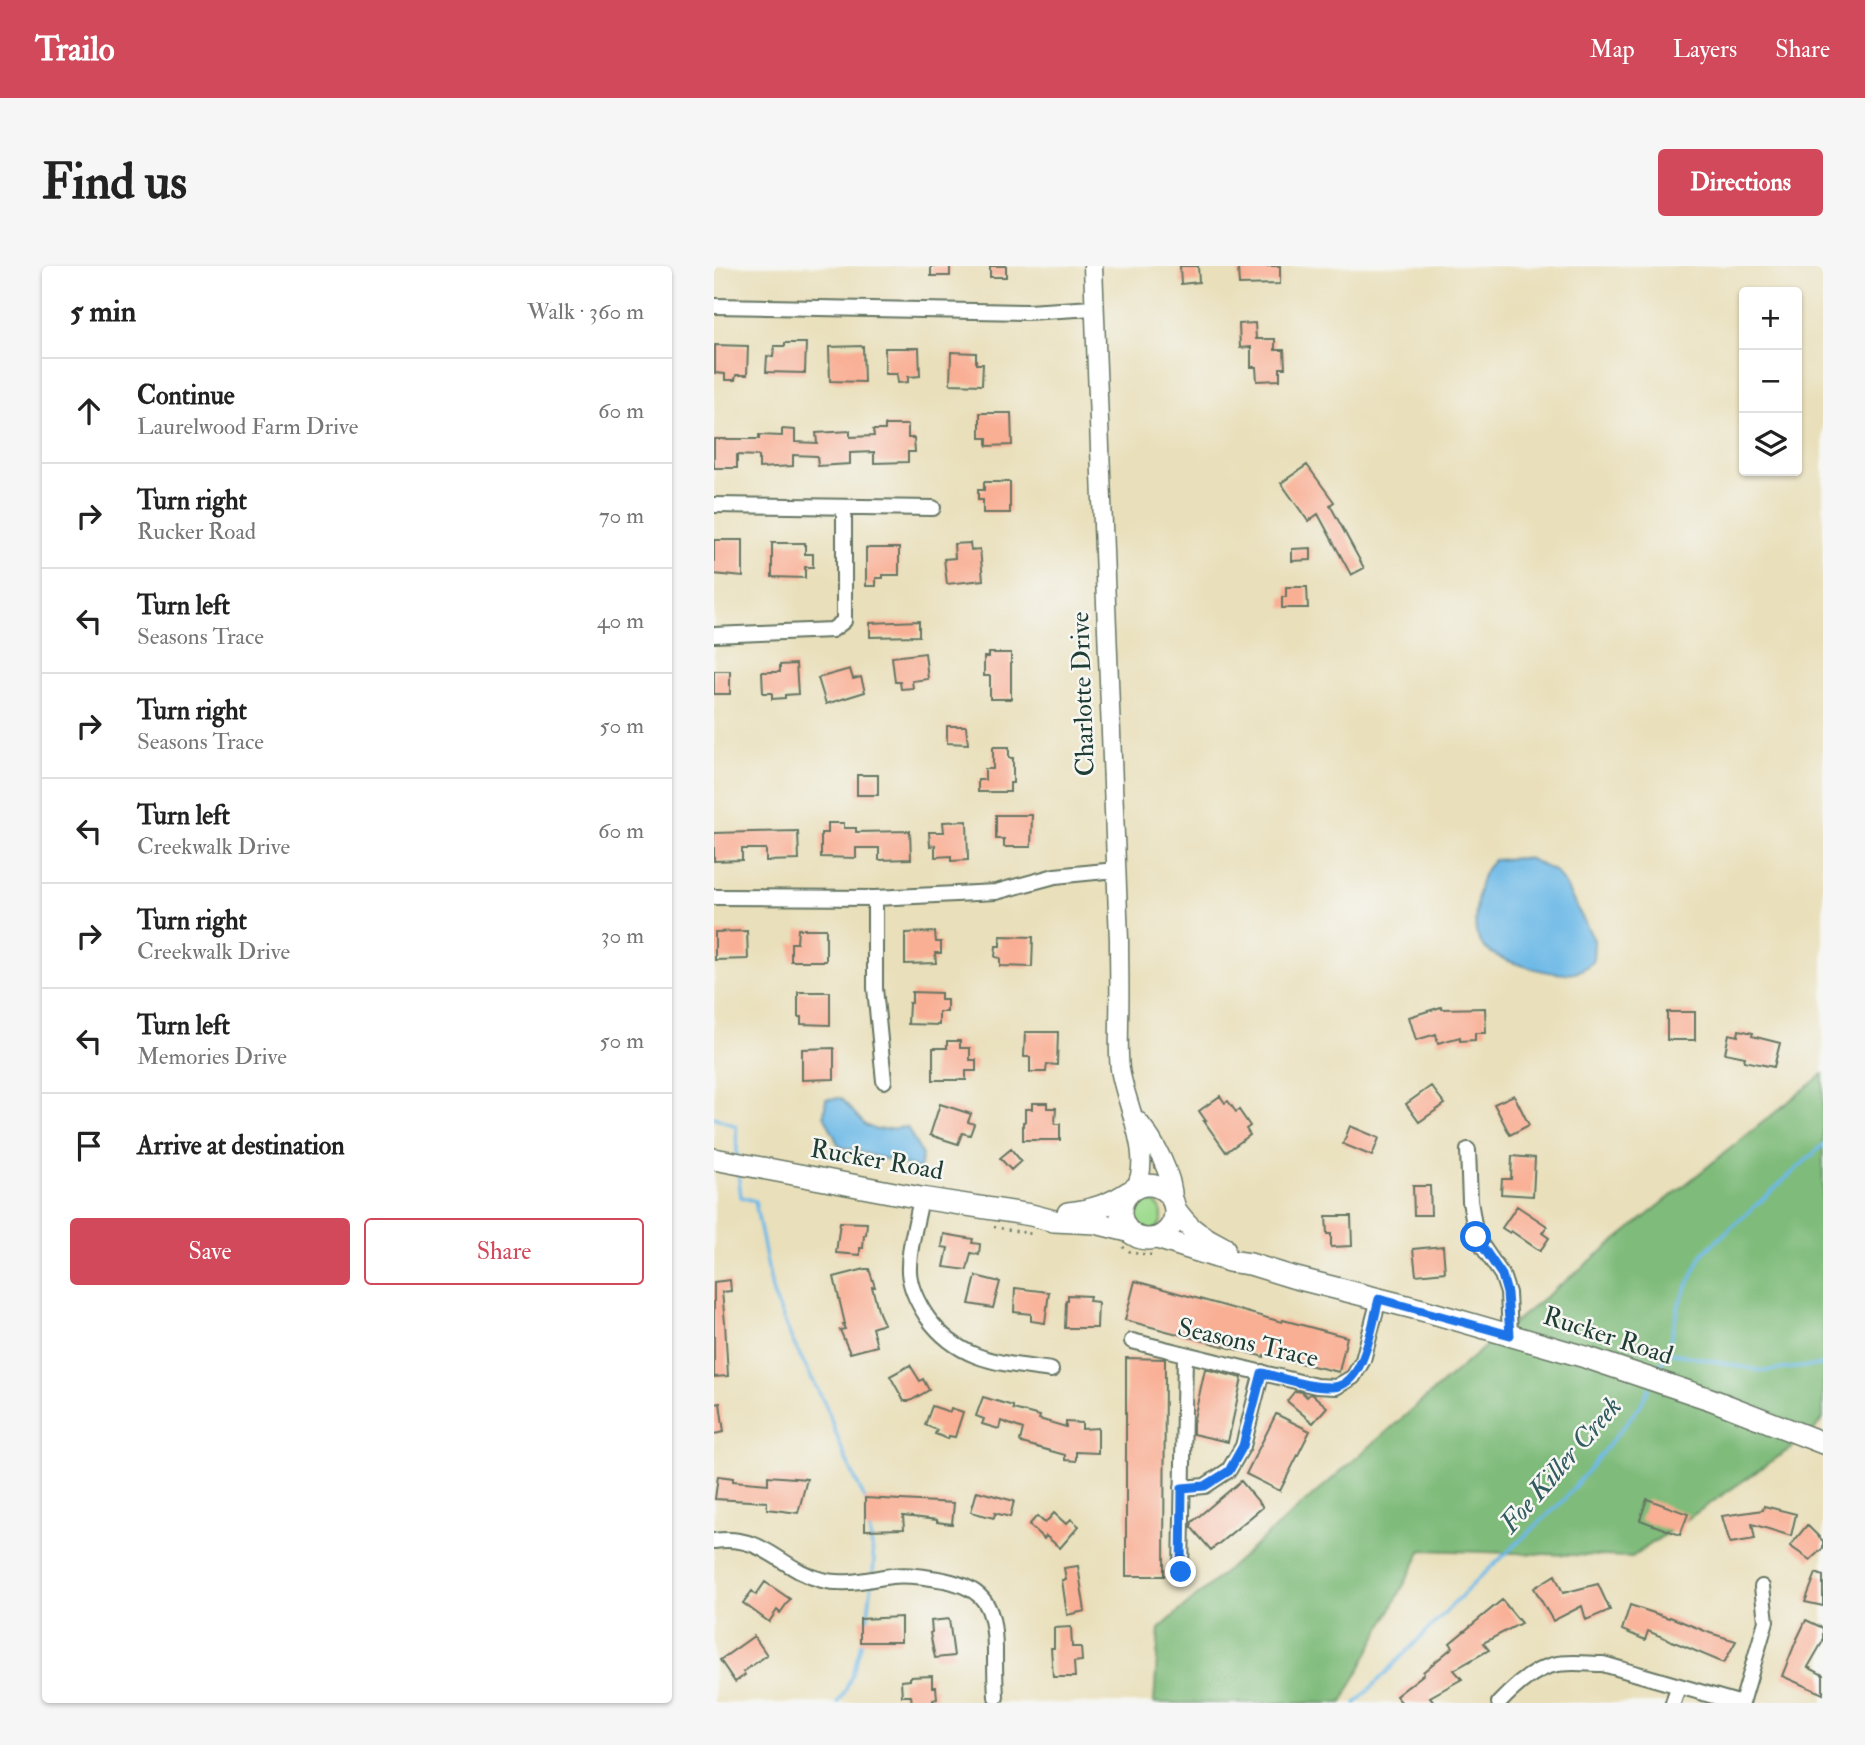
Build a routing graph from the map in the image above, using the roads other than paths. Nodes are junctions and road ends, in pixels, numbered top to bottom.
1 (1093, 266) edge
2 (714, 306) edge
3 (1094, 308) junction
4 (714, 505) edge
5 (844, 507) junction
6 (933, 508) dead end
7 (714, 635) edge
8 (1116, 870) junction
9 (714, 897) edge
10 (875, 898) junction
11 (884, 1081) dead end
12 (1134, 1117) junction
13 (1468, 1150) dead end
14 (714, 1158) edge
15 (1132, 1190) junction
16 (921, 1198) junction
17 (1174, 1204) junction
18 (1031, 1215) junction
19 (1125, 1239) junction
20 (1158, 1246) junction
21 (1250, 1264) junction
22 (1379, 1299) junction
23 (1510, 1335) junction
24 (1132, 1341) dead end
25 (1185, 1354) junction
26 (1051, 1370) dead end
27 (1262, 1373) junction
28 (1823, 1443) edge
29 (1182, 1488) junction
30 (714, 1541) edge
31 (1181, 1572) dead end
32 (1762, 1587) dead end
33 (1678, 1687) junction
34 (996, 1697) dead end
35 (1499, 1703) edge
36 (1673, 1703) edge
37 (1740, 1703) edge

1 - 3 street, Charlotte Drive
2 - 3 street
3 - 8 street, Charlotte Drive
4 - 5 street
5 - 6 street
5 - 7 street
8 - 10 street
8 - 12 street, Charlotte Drive
9 - 10 street
10 - 11 street
12 - 15 street, Charlotte Drive
12 - 17 street, Charlotte Drive
13 - 23 street
14 - 16 main road, Rucker Road
15 - 17 main road
15 - 18 main road, Rucker Road
15 - 19 main road
16 - 18 main road, Rucker Road
16 - 26 street
17 - 20 main road
17 - 21 main road, Rucker Road
18 - 19 main road, Rucker Road
19 - 20 main road
20 - 21 main road, Rucker Road
21 - 22 main road, Rucker Road
22 - 23 main road, Rucker Road
22 - 27 street, Seasons Trace
23 - 28 main road, Rucker Road
24 - 25 street, Seasons Trace
25 - 27 street, Seasons Trace
25 - 29 street
27 - 29 street
29 - 31 street
30 - 34 street
32 - 37 street
33 - 35 street
33 - 36 street
33 - 37 street

